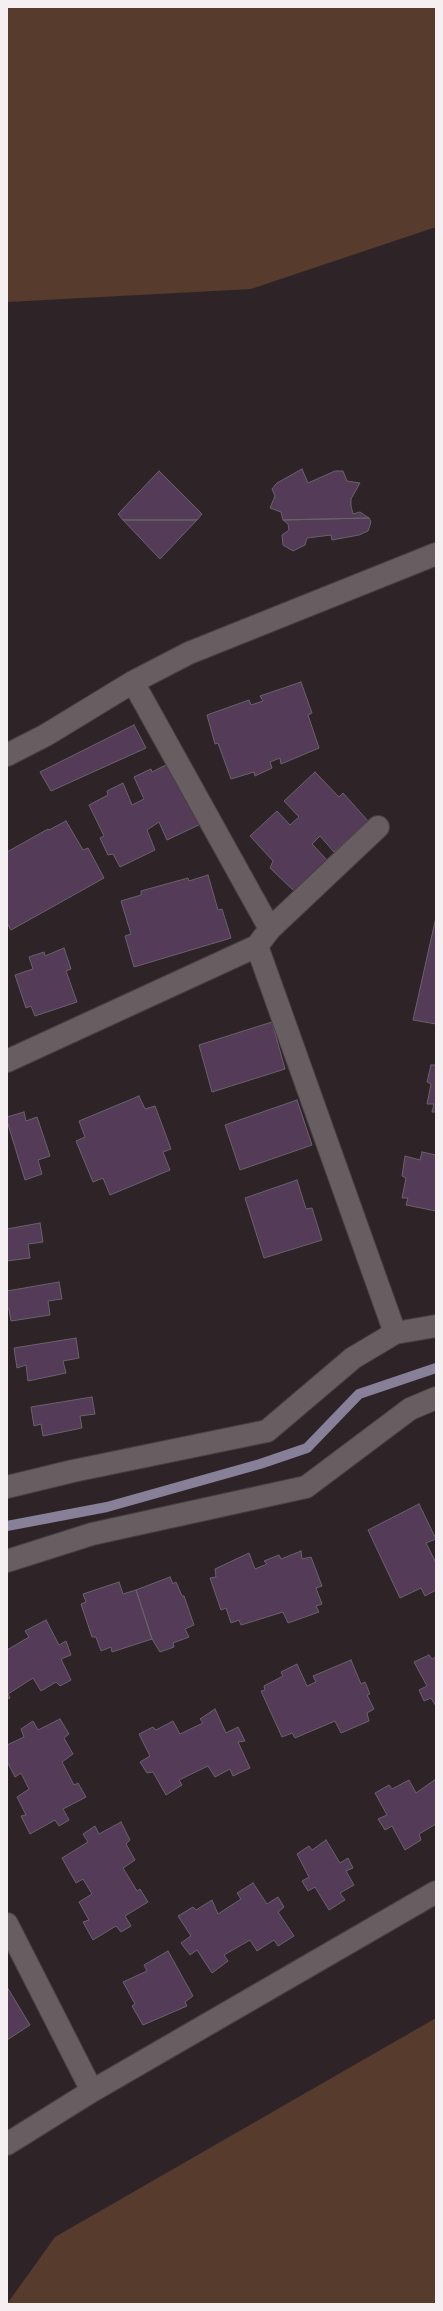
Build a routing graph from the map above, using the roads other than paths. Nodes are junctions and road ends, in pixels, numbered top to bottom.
1 (436, 554) edge
2 (133, 682) junction
3 (7, 755) edge
4 (378, 827) dead end
5 (270, 929) junction
6 (257, 946) junction
7 (7, 1061) edge
8 (436, 1326) edge
9 (395, 1333) junction
10 (436, 1398) edge
11 (7, 1487) edge
12 (7, 1561) edge
13 (436, 1892) edge
14 (7, 1924) edge
15 (92, 2091) junction
16 (7, 2144) edge

1 - 2 street
2 - 3 street
2 - 5 street
4 - 5 street
5 - 6 street
6 - 7 street
6 - 9 street
8 - 9 street
9 - 11 street
10 - 12 street
13 - 15 street
14 - 15 street
15 - 16 street

